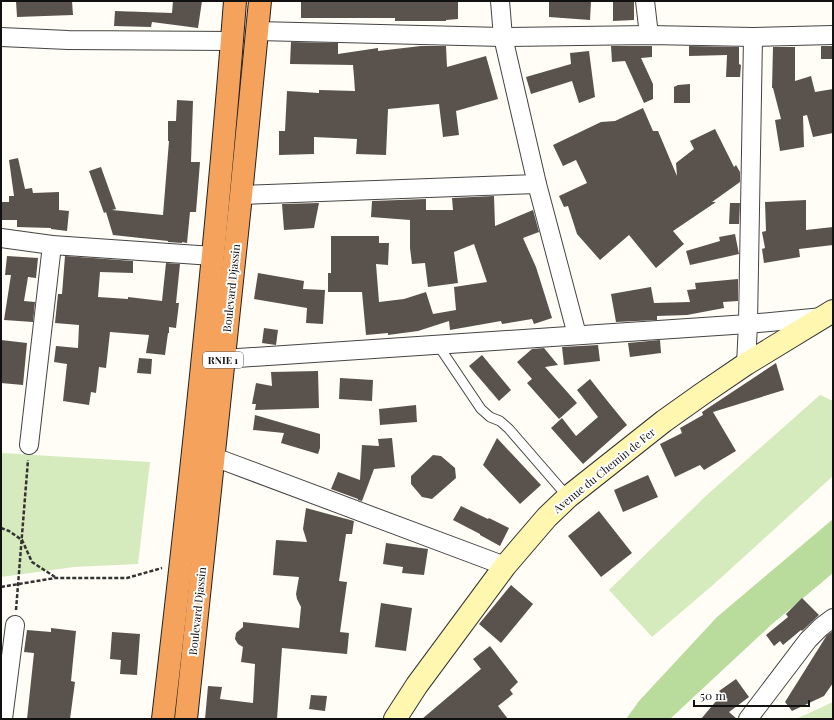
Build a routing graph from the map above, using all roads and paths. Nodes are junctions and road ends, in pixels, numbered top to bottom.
1 (235, 1) edge
2 (260, 1) edge
3 (500, 1) edge
4 (645, 1) edge
5 (257, 32) junction
6 (648, 35) junction
7 (833, 35) edge
8 (1, 37) edge
9 (504, 37) junction
10 (753, 37) junction
11 (232, 40) junction
12 (537, 184) junction
13 (241, 195) junction
14 (1, 238) edge
15 (52, 245) junction
16 (213, 256) junction
17 (828, 314) edge
18 (748, 324) junction
19 (578, 335) junction
20 (438, 345) junction
21 (223, 360) junction
22 (746, 364) junction
23 (29, 445) joint
24 (214, 457) junction
25 (568, 497) junction
26 (1, 528) edge
27 (22, 540) junction
28 (181, 563) junction
29 (505, 566) junction
30 (55, 578) junction
31 (18, 584) junction
32 (1, 587) edge
33 (833, 618) edge
34 (15, 625) joint
35 (3, 719) edge
36 (164, 719) edge
37 (186, 719) edge
38 (395, 719) edge
39 (748, 719) edge

1 - 11 highway, Boulevard Djassin / RNIE 1
2 - 5 highway, Boulevard Djassin / RNIE 1
3 - 9 street
4 - 6 street
5 - 9 street
5 - 13 highway, Boulevard Djassin / RNIE 1
6 - 9 street
6 - 10 street
7 - 10 street
8 - 11 street
9 - 12 street
10 - 18 street
11 - 16 highway, Boulevard Djassin / RNIE 1
12 - 13 street
12 - 19 street
13 - 21 highway, Boulevard Djassin / RNIE 1
14 - 15 street
15 - 16 street
15 - 23 street
16 - 28 highway, Boulevard Djassin / RNIE 1
17 - 18 street
17 - 22 street, Avenue du Chemin de Fer
18 - 19 street
18 - 22 street
19 - 20 street
20 - 21 street
20 - 25 lane
21 - 24 highway, Boulevard Djassin / RNIE 1
22 - 25 street, Avenue du Chemin de Fer
23 - 27 path
24 - 29 street
24 - 37 highway, Boulevard Djassin / RNIE 1
25 - 29 street, Avenue du Chemin de Fer
26 - 27 path
27 - 30 path
27 - 31 path
28 - 30 path
28 - 36 highway, Boulevard Djassin / RNIE 1
29 - 38 street, Avenue du Chemin de Fer
30 - 31 path
31 - 32 path
31 - 34 path
33 - 39 street
34 - 35 street

